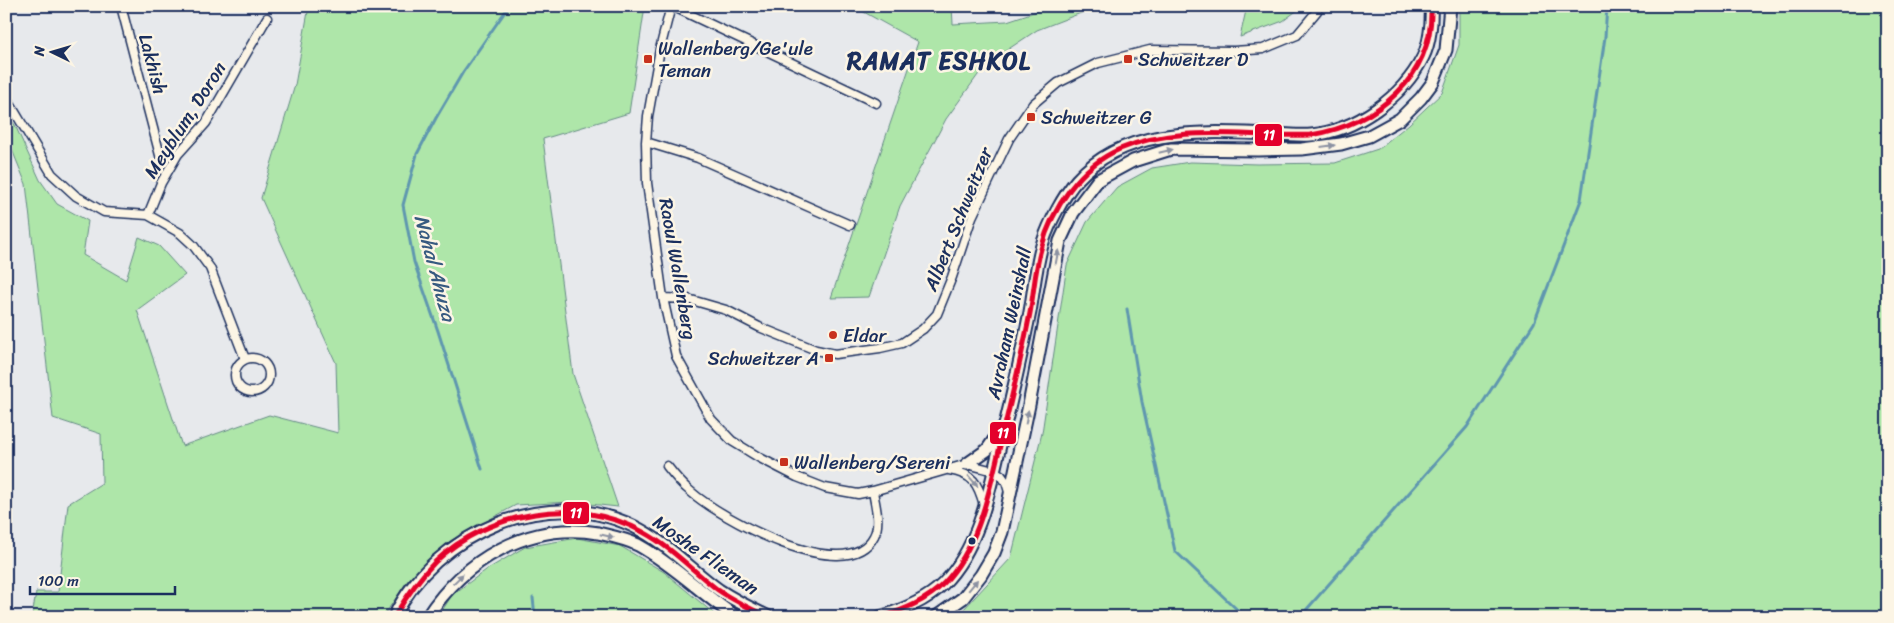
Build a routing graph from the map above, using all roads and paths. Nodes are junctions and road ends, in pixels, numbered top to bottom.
1 (121, 6) edge
2 (672, 6) edge
3 (1318, 6) edge
4 (1431, 6) edge
5 (1450, 6) edge
6 (267, 18) dead end
7 (6, 97) edge
8 (876, 103) dead end
9 (646, 142) junction
10 (161, 159) dead end
11 (148, 215) junction
12 (850, 224) dead end
13 (663, 298) junction
14 (245, 359) junction
15 (1006, 422) junction
16 (967, 464) junction
17 (667, 466) dead end
18 (949, 470) junction
19 (994, 471) junction
20 (873, 491) junction
21 (1010, 499) junction
22 (984, 506) junction
23 (394, 617) edge
24 (427, 617) edge
25 (736, 617) edge
26 (769, 617) edge
27 (880, 617) edge
28 (936, 617) edge

1 - 10 street, Lakhish
2 - 8 street
2 - 9 street, Raoul Wallenberg
3 - 13 street, Albert Schweitzer
4 - 15 main road, Avraham Weinshall
21 -> 5 main road, Avraham Weinshall
6 - 11 street, Meyblum, Doron
7 - 11 street
9 - 12 street
9 - 13 street, Raoul Wallenberg
11 - 14 street
13 - 20 street, Raoul Wallenberg
14 - 14 street
15 - 16 main road
15 - 19 main road, Avraham Weinshall
16 - 18 street, Raoul Wallenberg
16 - 19 street
17 - 20 street
18 - 20 street, Raoul Wallenberg
18 -> 22 street
19 - 21 street
19 - 22 main road
28 -> 21 main road
22 - 27 main road
23 - 26 main road, Moshe Flieman
24 -> 25 main road, Moshe Flieman

